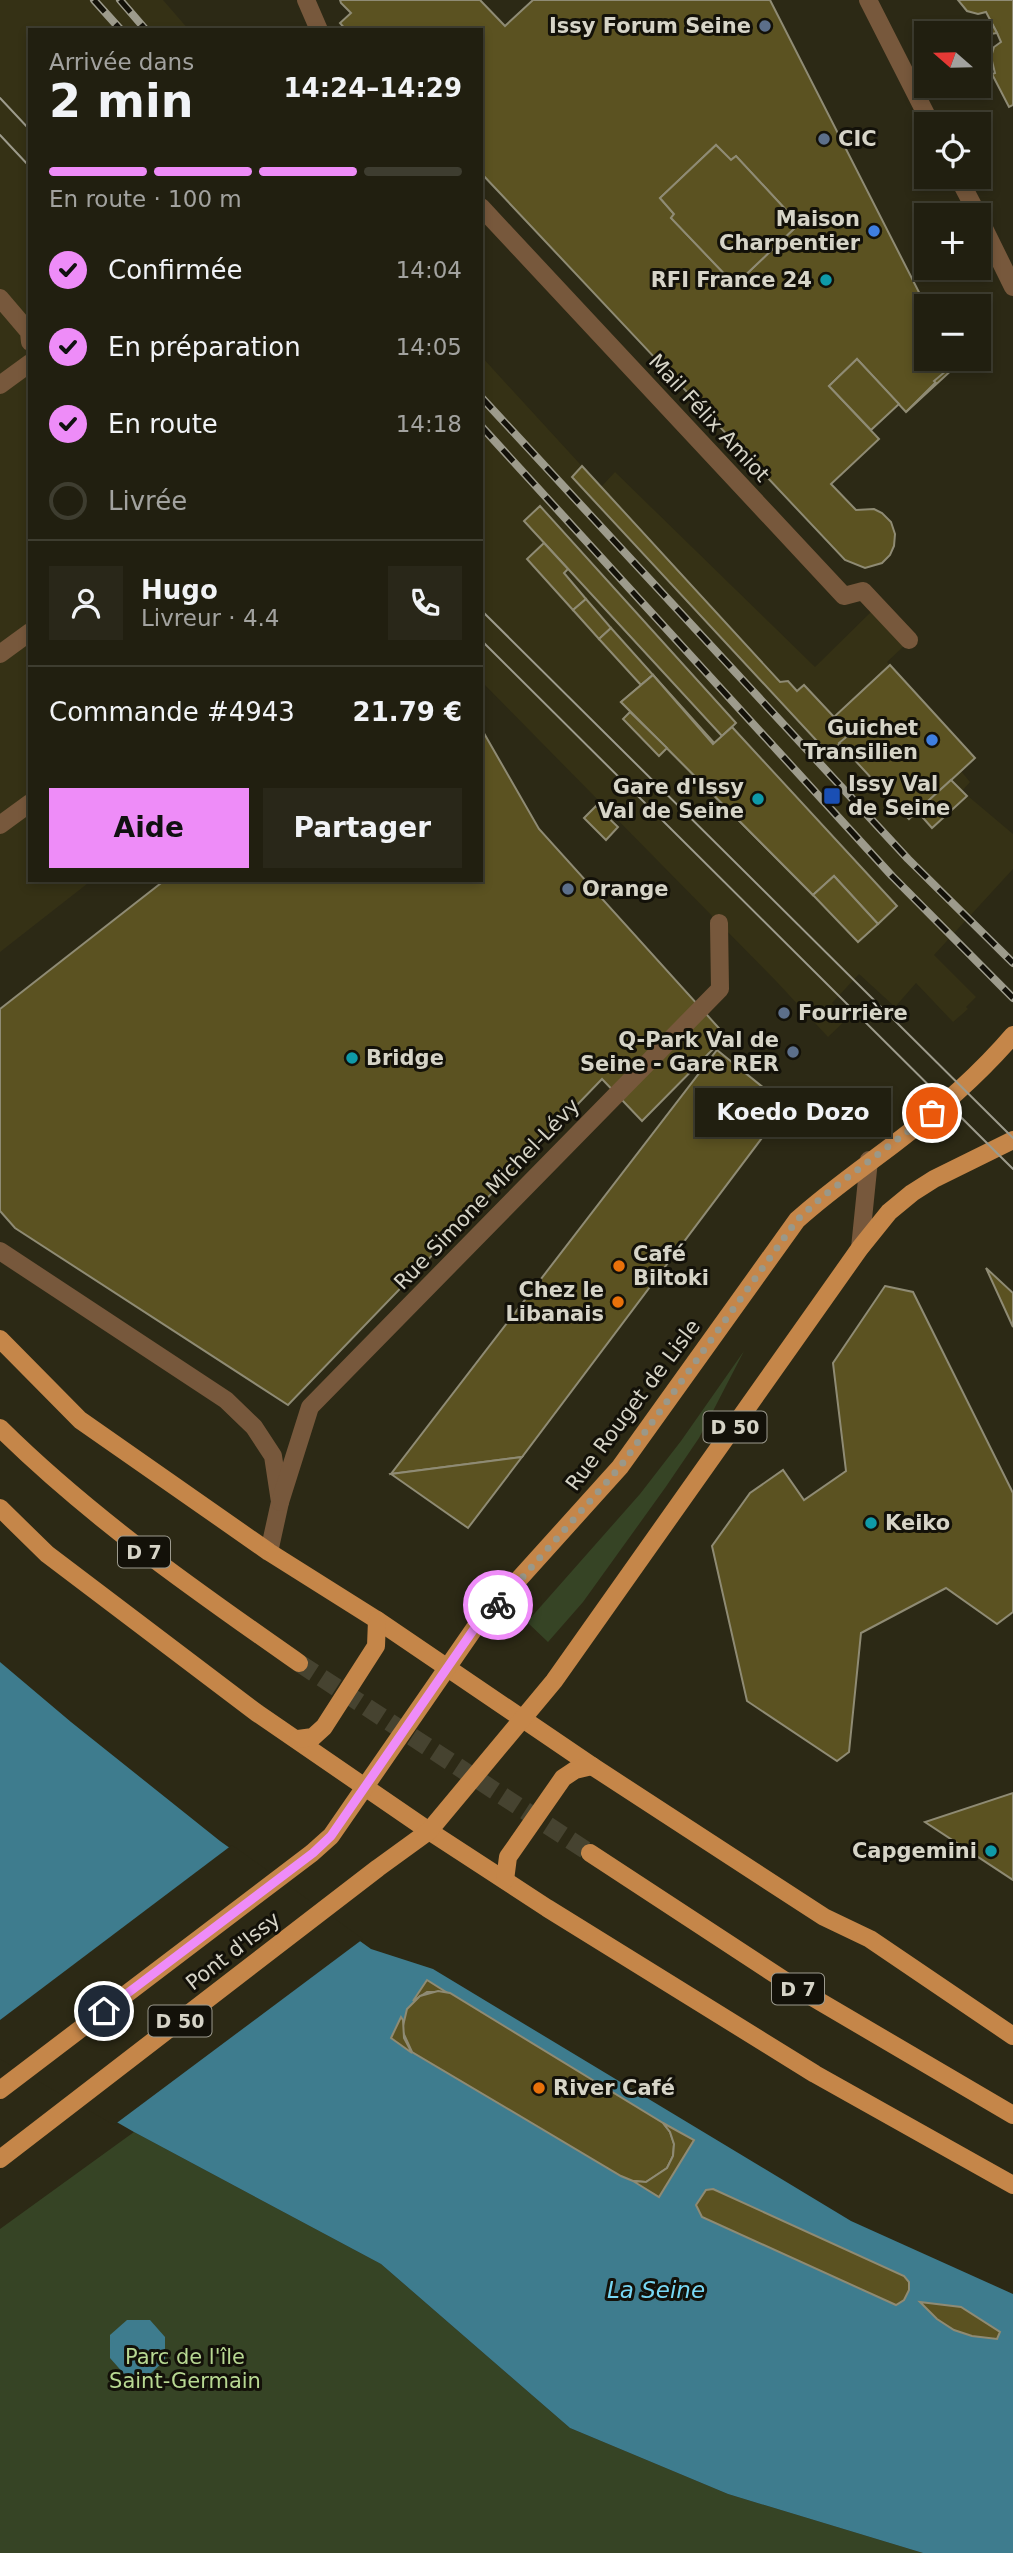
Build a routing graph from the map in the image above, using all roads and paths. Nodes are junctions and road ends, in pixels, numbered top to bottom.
1 (306, 0) edge
2 (868, 0) edge
3 (317, 28) edge
4 (925, 112) edge
5 (483, 209) edge
6 (991, 242) edge
7 (1013, 286) edge
8 (0, 299) edge
9 (28, 331) edge
10 (28, 364) edge
11 (0, 385) edge
12 (28, 633) edge
13 (909, 640) dead end
14 (0, 654) edge
15 (28, 804) edge
16 (0, 825) edge
17 (719, 923) dead end
18 (1013, 1035) edge
19 (1013, 1140) edge
20 (869, 1160) junction
21 (860, 1248) junction
22 (0, 1251) edge
23 (0, 1339) edge
24 (0, 1428) edge
25 (280, 1502) junction
26 (0, 1508) edge
27 (270, 1552) junction
28 (377, 1620) junction
29 (299, 1663) tunnel mouth
30 (448, 1667) junction
31 (522, 1720) junction
32 (298, 1739) junction
33 (592, 1766) junction
34 (367, 1787) junction
35 (429, 1831) junction
36 (590, 1853) tunnel mouth
37 (505, 1880) junction
38 (1013, 2036) edge
39 (0, 2090) edge
40 (1013, 2115) edge
41 (0, 2159) edge
42 (1013, 2185) edge

1 - 3 street
2 - 4 street
5 - 13 street, Mail Félix Amiot
6 - 7 street
8 - 9 street
10 - 11 street
12 - 14 street
15 - 16 street
17 - 25 street, Rue Simone Michel-Lévy
18 - 20 main road, Rue Rouget de Lisle / D 50
19 - 21 main road, D 50
20 - 21 street, D 50
20 - 30 main road, Rue Rouget de Lisle / D 50
21 - 31 main road, D 50
22 - 25 street
23 - 27 main road
24 - 29 main road, D 7
25 - 27 street
26 - 32 main road
27 - 28 main road
28 - 30 main road
28 - 32 main road
30 - 31 main road
30 - 34 main road, Rue Rouget de Lisle / D 50
31 - 33 main road
31 - 35 main road, D 50
32 - 34 main road
33 - 37 main road
33 - 38 main road
34 - 35 main road
34 - 39 main road, Pont d'Issy / D 50
35 - 37 main road
35 - 41 main road, Pont d'Issy / D 50
36 - 40 main road, D 7
37 - 42 main road

